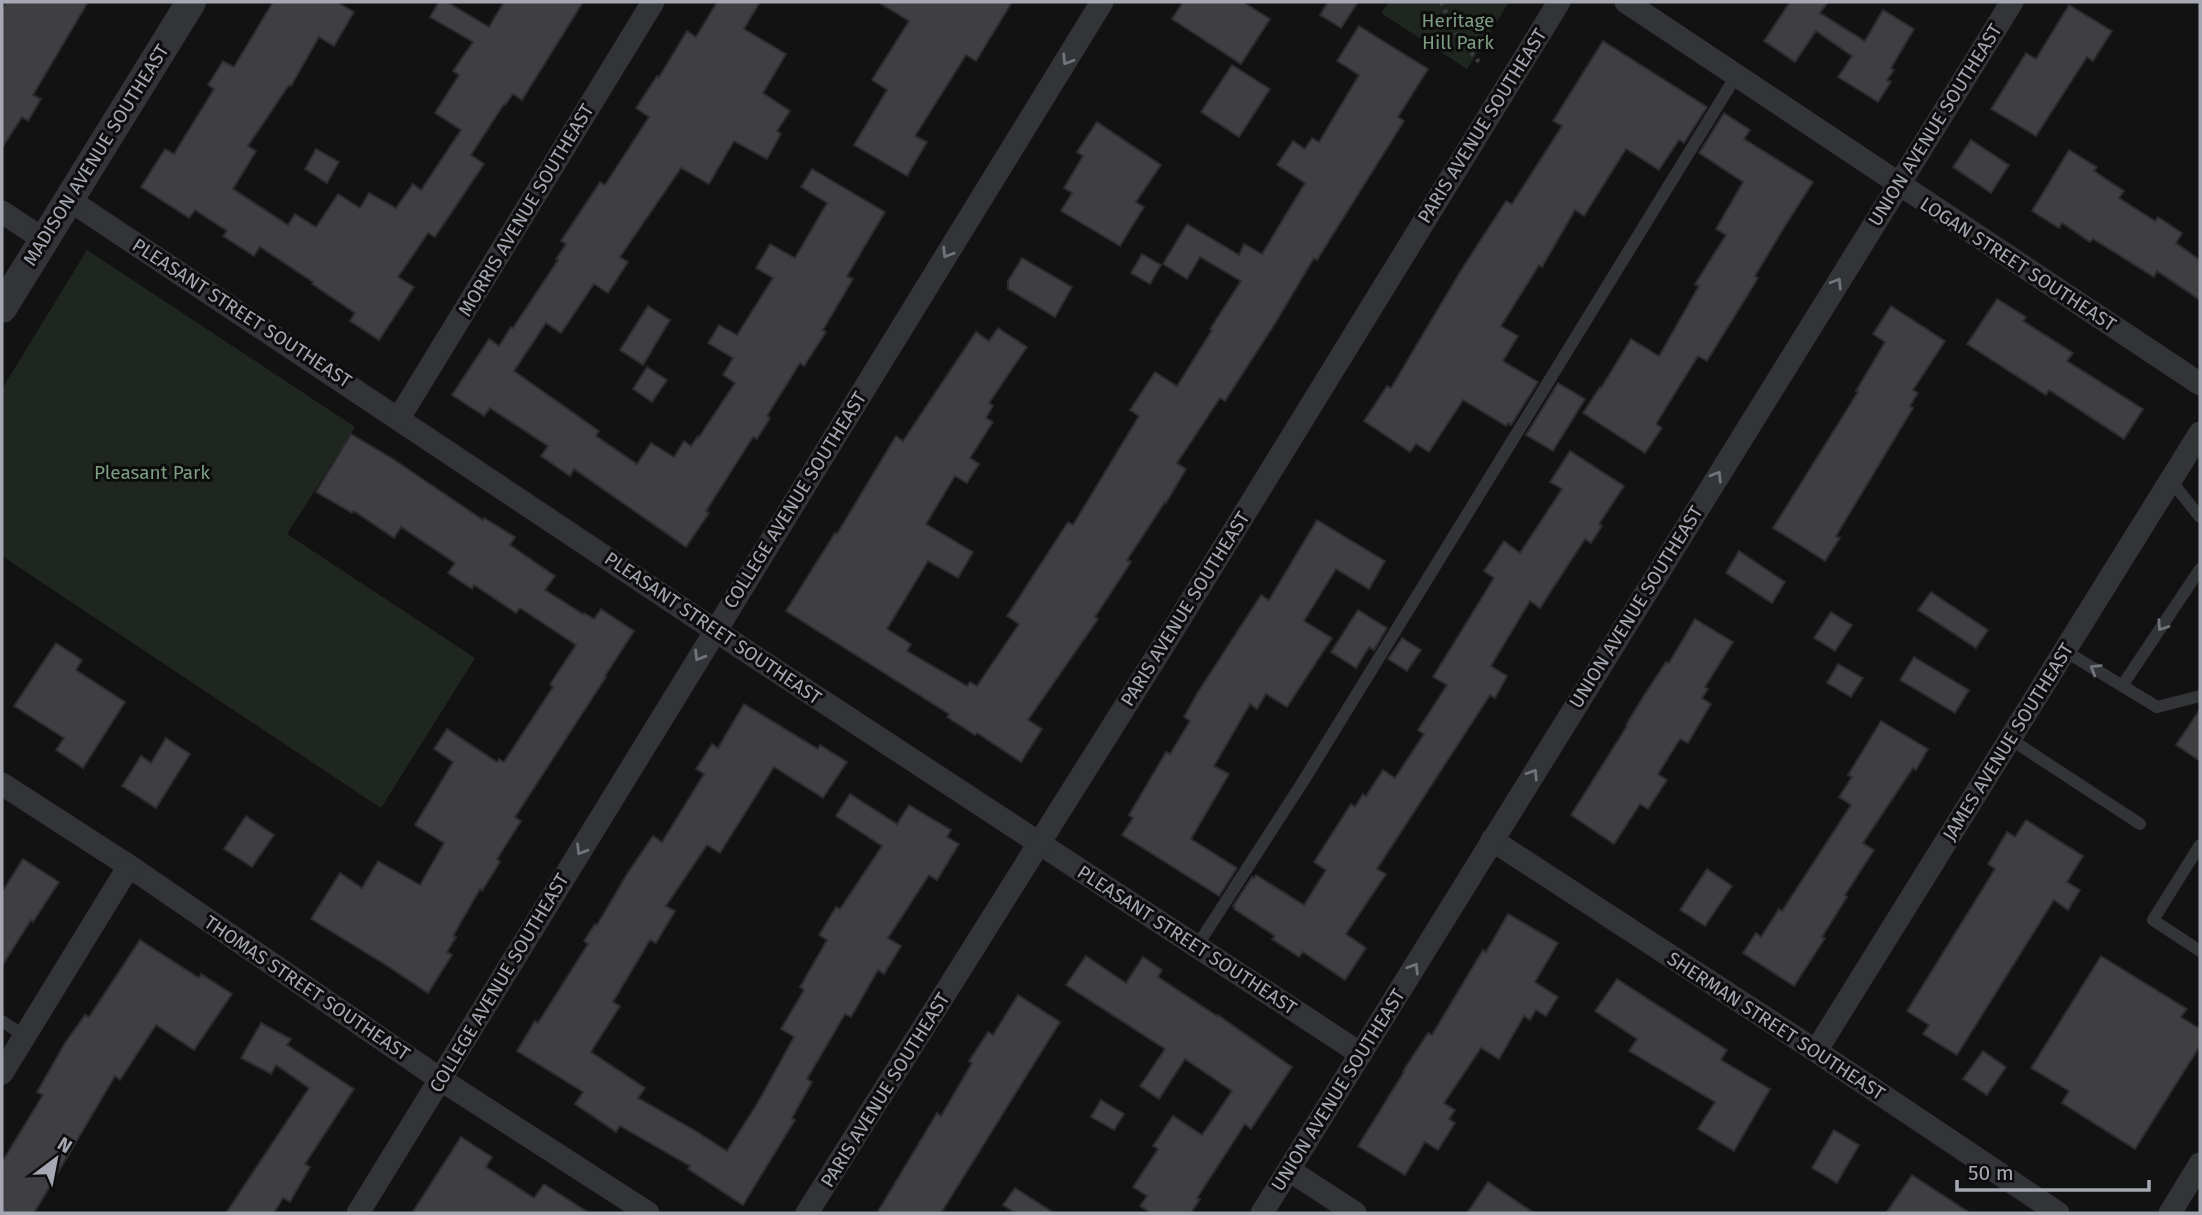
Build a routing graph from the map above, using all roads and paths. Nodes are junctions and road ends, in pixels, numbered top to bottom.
1 (191, 2) edge
2 (653, 2) edge
3 (1102, 2) edge
4 (1441, 2) edge
5 (1559, 2) edge
6 (1626, 2) edge
7 (2012, 2) edge
8 (1479, 62) dead end
9 (1736, 76) junction
10 (1898, 184) junction
11 (68, 199) junction
12 (2, 212) edge
13 (43, 239) junction
14 (2, 308) edge
15 (2200, 384) edge
16 (399, 418) junction
17 (2200, 433) edge
18 (2171, 481) junction
19 (2200, 517) edge
20 (2200, 569) edge
21 (715, 630) junction
22 (2065, 650) junction
23 (2122, 686) junction
24 (2200, 696) edge
25 (2010, 739) junction
26 (2, 784) edge
27 (2140, 824) dead end
28 (1492, 840) junction
29 (1040, 843) junction
30 (2200, 845) edge
31 (129, 866) junction
32 (1197, 946) junction
33 (2200, 951) edge
34 (2, 1021) edge
35 (24, 1036) junction
36 (1816, 1051) junction
37 (1361, 1054) junction
38 (2, 1073) edge
39 (440, 1079) junction
40 (2200, 1164) edge
41 (1289, 1170) junction
42 (358, 1213) edge
43 (648, 1213) edge
44 (807, 1213) edge
45 (1262, 1213) edge
46 (1356, 1213) edge
47 (2058, 1213) edge
48 (2170, 1213) edge

1 - 11 street, MADISON AVENUE SOUTHEAST
2 - 16 street, MORRIS AVENUE SOUTHEAST
3 -> 21 street, COLLEGE AVENUE SOUTHEAST
4 - 8 path
5 - 29 street, PARIS AVENUE SOUTHEAST
6 - 9 street, LOGAN STREET SOUTHEAST
7 - 10 street, UNION AVENUE SOUTHEAST
9 - 10 street, LOGAN STREET SOUTHEAST
9 - 32 lane
10 - 15 street, LOGAN STREET SOUTHEAST
28 -> 10 street, UNION AVENUE SOUTHEAST
11 - 13 street, MADISON AVENUE SOUTHEAST
11 - 16 street, PLEASANT STREET SOUTHEAST
12 - 13 street
13 - 14 street, MADISON AVENUE SOUTHEAST
16 - 21 street, PLEASANT STREET SOUTHEAST
17 - 18 street, JAMES AVENUE SOUTHEAST
18 - 19 lane
18 - 22 street, JAMES AVENUE SOUTHEAST
20 -> 23 lane
21 - 29 street, PLEASANT STREET SOUTHEAST
21 -> 39 street, COLLEGE AVENUE SOUTHEAST
23 -> 22 lane
22 - 25 street, JAMES AVENUE SOUTHEAST
23 - 24 lane
25 - 27 lane
25 - 36 street, JAMES AVENUE SOUTHEAST
26 - 31 street, THOMAS STREET SOUTHEAST
28 - 36 street, SHERMAN STREET SOUTHEAST
37 -> 28 street, UNION AVENUE SOUTHEAST
29 - 32 street, PLEASANT STREET SOUTHEAST
29 - 44 street, PARIS AVENUE SOUTHEAST
30 - 33 lane
31 - 35 street
31 - 39 street, THOMAS STREET SOUTHEAST
32 - 37 street, PLEASANT STREET SOUTHEAST
34 - 35 lane
35 - 38 street
36 - 47 street, SHERMAN STREET SOUTHEAST
37 - 41 street, UNION AVENUE SOUTHEAST
39 - 42 street, COLLEGE AVENUE SOUTHEAST
39 - 43 street, THOMAS STREET SOUTHEAST
40 - 48 street
41 - 45 street, UNION AVENUE SOUTHEAST
41 - 46 street

